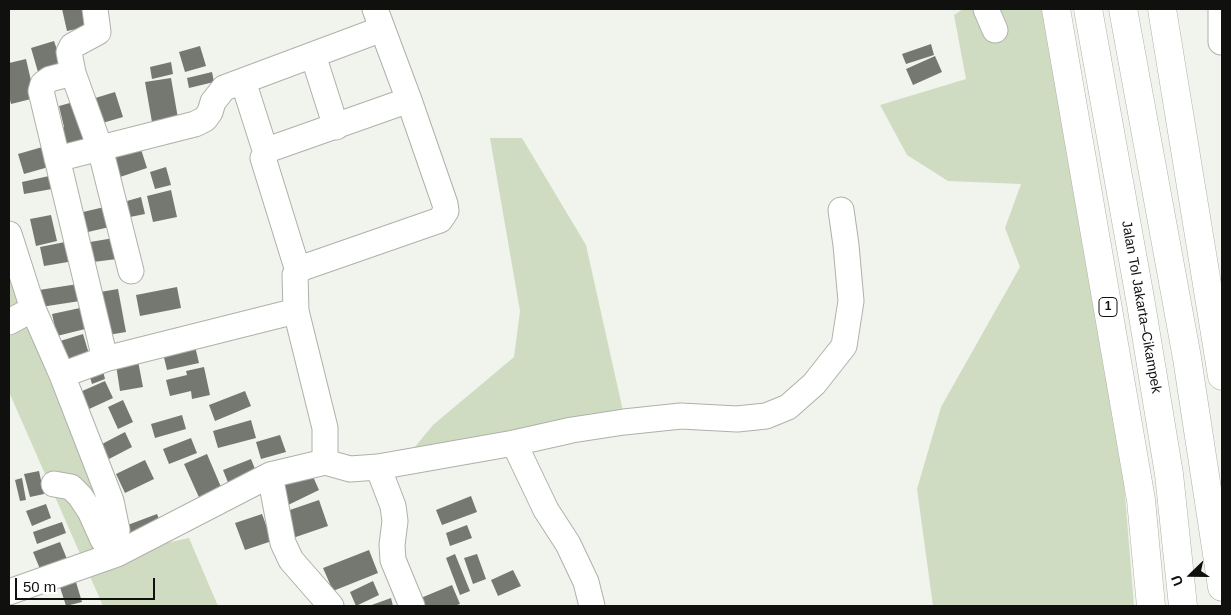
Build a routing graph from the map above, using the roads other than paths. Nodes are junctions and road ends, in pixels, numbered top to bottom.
1 (95, 9) edge
2 (1056, 9) edge
3 (1088, 9) edge
4 (1123, 9) edge
5 (1162, 9) edge
6 (1221, 9) edge
7 (378, 19) edge
8 (1221, 42) dead end
9 (313, 55) junction
10 (73, 72) junction
11 (243, 81) junction
12 (409, 100) junction
13 (336, 127) junction
14 (100, 148) junction
15 (266, 153) junction
16 (57, 159) junction
17 (841, 210) dead end
18 (9, 234) edge
19 (131, 271) dead end
20 (298, 271) junction
21 (33, 309) junction
22 (296, 311) junction
23 (9, 322) edge
24 (105, 359) junction
25 (62, 374) junction
26 (1222, 376) edge
27 (514, 443) junction
28 (325, 462) junction
29 (378, 467) junction
30 (270, 476) junction
31 (54, 484) dead end
32 (116, 549) junction
33 (1222, 587) edge
34 (12, 592) edge
35 (331, 606) edge
36 (412, 606) edge
37 (592, 606) edge
38 (1150, 606) edge
39 (1183, 606) edge

1 - 10 street
2 - 38 highway, 1
3 - 39 highway, Jalan Tol Jakarta–Cikampek
4 - 33 highway
5 - 26 highway
6 - 8 street
7 - 9 street
7 - 12 street
9 - 11 street
9 - 13 street
10 - 14 street
10 - 16 street
11 - 14 street
11 - 15 street
12 - 13 street
12 - 20 street
13 - 15 street
14 - 16 street
14 - 19 street
15 - 20 street
16 - 24 street
17 - 27 street
18 - 21 street
20 - 22 street
21 - 23 street
21 - 25 street
22 - 24 street
22 - 28 street
24 - 25 street
25 - 32 street
27 - 29 street
27 - 37 street
28 - 29 street
28 - 30 street
29 - 36 street
30 - 32 street
30 - 35 street
31 - 32 street
32 - 34 street

